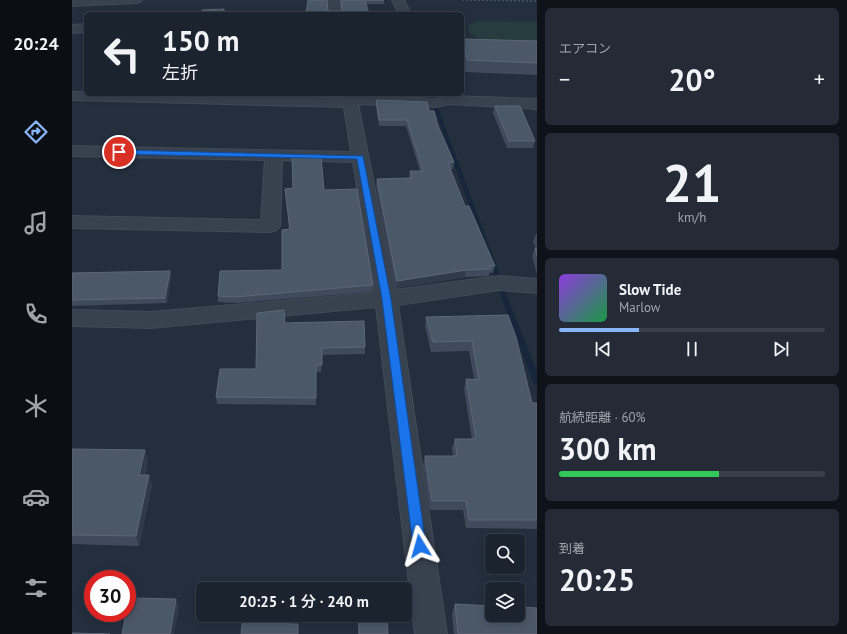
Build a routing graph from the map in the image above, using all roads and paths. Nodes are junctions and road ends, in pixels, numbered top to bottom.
1 (136, 0) edge
2 (333, 0) edge
3 (398, 0) edge
4 (462, 0) edge
5 (121, 1) edge
6 (537, 1) edge
7 (72, 2) edge
8 (117, 12) edge
9 (335, 12) edge
10 (404, 12) edge
11 (72, 28) edge
12 (84, 28) edge
13 (136, 96) edge
14 (190, 97) edge
15 (448, 97) edge
16 (350, 99) edge
17 (537, 104) edge
18 (72, 151) edge
19 (274, 156) junction
20 (360, 157) junction
21 (72, 222) edge
22 (537, 286) edge
23 (386, 299) junction
24 (72, 318) edge
25 (431, 634) edge

1 - 5 street
2 - 9 street
3 - 10 street
4 - 6 path
5 - 7 street
5 - 8 street
11 - 12 street
13 - 14 street
14 - 16 street
15 - 16 street
15 - 17 street
16 - 20 street
18 - 19 street
19 - 20 street
19 - 21 street
20 - 23 street
22 - 23 street
23 - 24 street
23 - 25 street

